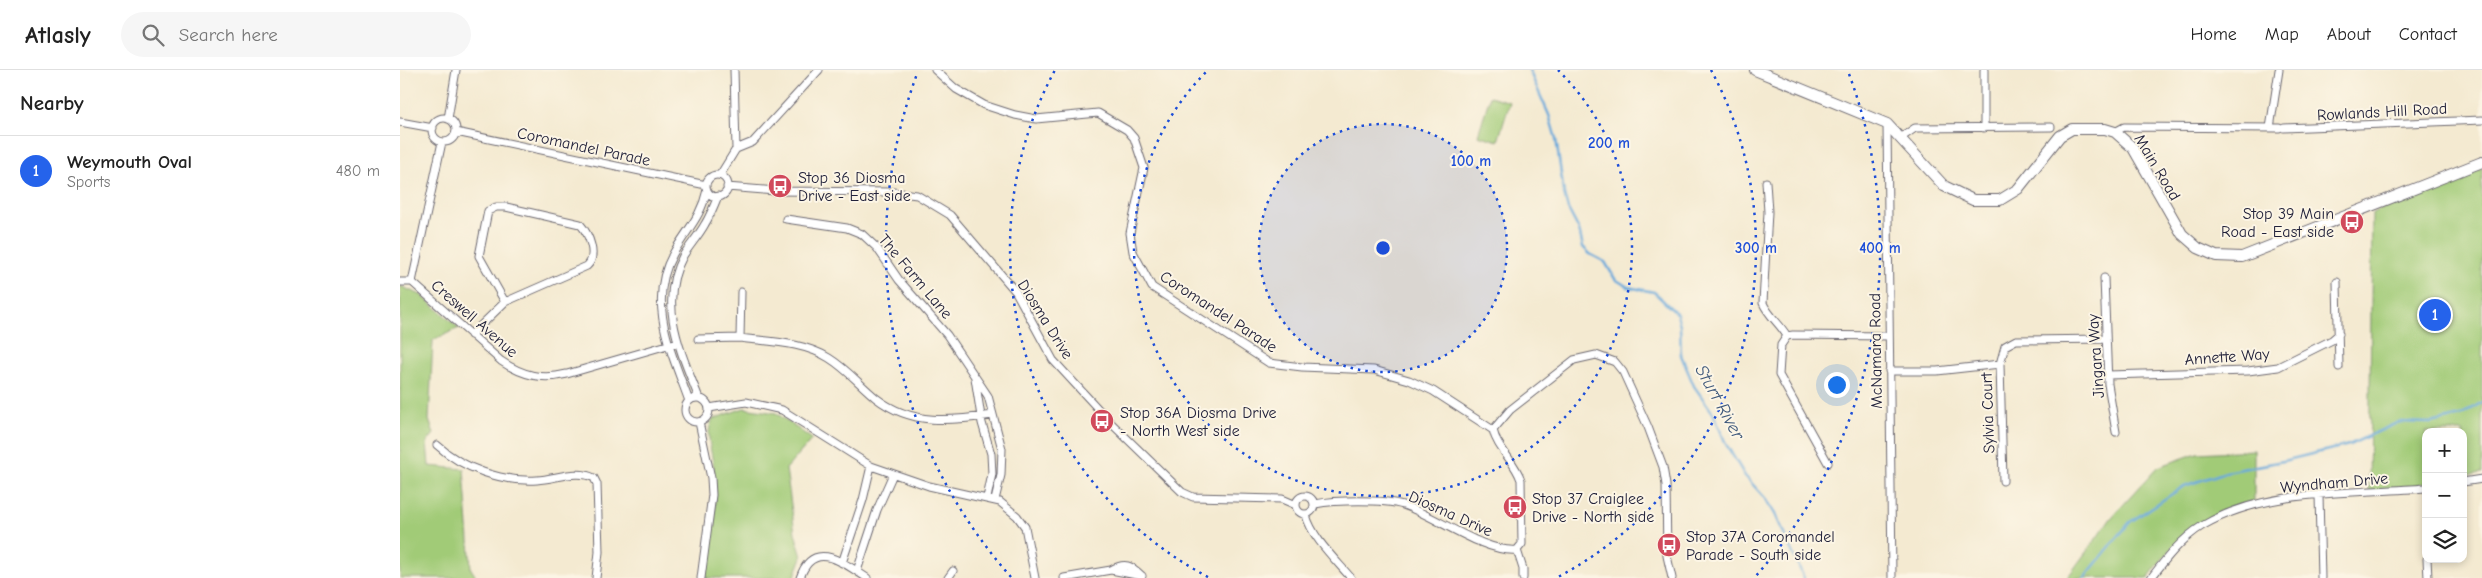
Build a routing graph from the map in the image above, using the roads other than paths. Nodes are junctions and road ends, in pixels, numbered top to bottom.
1 (456, 70) edge
2 (734, 70) edge
3 (818, 70) edge
4 (935, 70) edge
5 (1755, 70) edge
6 (1984, 70) edge
7 (2278, 70) edge
8 (448, 119) junction
9 (2482, 120) edge
10 (400, 122) edge
11 (1887, 124) junction
12 (2051, 127) dead end
13 (433, 128) junction
14 (1984, 128) junction
15 (2270, 128) junction
16 (456, 132) junction
17 (2115, 132) junction
18 (1902, 137) junction
19 (442, 142) junction
20 (736, 149) junction
21 (2482, 162) edge
22 (720, 176) junction
23 (1766, 182) dead end
24 (706, 187) junction
25 (727, 187) junction
26 (718, 196) junction
27 (786, 219) dead end
28 (2104, 278) dead end
29 (400, 282) edge
30 (412, 282) junction
31 (2337, 282) dead end
32 (741, 292) dead end
33 (504, 302) junction
34 (2338, 334) junction
35 (471, 335) junction
36 (1787, 336) junction
37 (1889, 336) junction
38 (740, 338) junction
39 (698, 339) dead end
40 (2106, 339) junction
41 (678, 342) junction
42 (669, 345) junction
43 (2000, 364) junction
44 (2339, 367) dead end
45 (1889, 371) junction
46 (2108, 375) junction
47 (975, 376) junction
48 (698, 398) junction
49 (689, 401) junction
50 (709, 408) junction
51 (993, 415) junction
52 (981, 417) junction
53 (699, 422) junction
54 (1493, 430) junction
55 (2116, 432) dead end
56 (437, 445) dead end
57 (1828, 463) dead end
58 (871, 466) junction
59 (894, 474) junction
60 (2482, 478) edge
61 (2003, 481) dead end
62 (2467, 481) edge
63 (2422, 488) edge
64 (2320, 495) junction
65 (987, 498) junction
66 (995, 500) junction
67 (1314, 504) junction
68 (1296, 505) junction
69 (1306, 515) junction
70 (1517, 550) junction
71 (842, 563) junction
72 (2427, 563) edge
73 (857, 571) junction
74 (953, 571) dead end
75 (1143, 577) edge
76 (596, 578) edge
77 (701, 578) edge
78 (800, 578) edge
79 (868, 578) edge
80 (948, 578) edge
81 (1035, 578) edge
82 (1064, 578) edge
83 (1351, 578) edge
84 (1523, 578) edge
85 (1672, 578) edge
86 (1892, 578) edge
87 (2151, 578) edge
88 (2321, 578) edge
89 (2428, 578) edge

1 - 8 street
2 - 20 street
3 - 20 street
4 - 54 street, Coromandel Parade
5 - 11 main road, Main Road
6 - 14 street
7 - 15 street
8 - 13 street
8 - 16 street
9 - 15 street, Rowlands Hill Road
10 - 13 street
11 - 18 main road, Main Road
11 - 37 street, McNamara Road
12 - 14 street
13 - 19 street
14 - 18 street
15 - 17 street, Rowlands Hill Road
16 - 19 street
16 - 24 street, Coromandel Parade
17 - 18 main road, Main Road
17 - 21 main road, Main Road
19 - 30 street
20 - 22 street
22 - 24 street
22 - 25 street
23 - 36 street
24 - 26 street
24 - 42 street
25 - 26 street
25 - 68 street, Diosma Drive
26 - 41 street
27 - 47 street, The Farm Lane
28 - 40 street, Jingara Way
29 - 30 street, Creswell Avenue
30 - 35 street, Creswell Avenue
31 - 34 street
32 - 38 street
33 - 33 street
33 - 35 street
34 - 44 street
34 - 46 street, Annette Way
35 - 42 street, Creswell Avenue
36 - 37 street
36 - 57 street
37 - 45 street, McNamara Road
38 - 39 street
38 - 52 street
40 - 43 street
40 - 46 street, Jingara Way
41 - 42 street, Creswell Avenue
41 - 48 street
42 - 49 street
43 - 45 street, Sylvia Court
43 - 61 street, Sylvia Court
45 - 86 street, McNamara Road
46 - 55 street, Jingara Way
47 - 51 street, The Farm Lane
47 - 52 street, The Farm Lane
48 - 49 street
48 - 50 street
49 - 53 street
50 - 53 street
50 - 58 street
51 - 52 street
51 - 66 street, The Farm Lane
52 - 65 street, The Farm Lane
53 - 77 street
54 - 70 street
54 - 85 street
56 - 76 street
58 - 59 street
58 - 71 street
59 - 65 street
59 - 73 street
60 - 62 street
63 - 64 street, Wyndham Drive
64 - 87 street, Wyndham Drive
64 - 88 street
65 - 66 street
66 - 81 street
67 - 68 street
67 - 69 street
67 - 70 street, Diosma Drive
68 - 69 street
69 - 83 street
70 - 84 street
71 - 73 street
71 - 78 street
72 - 89 street
73 - 79 street
74 - 80 street
75 - 82 street

